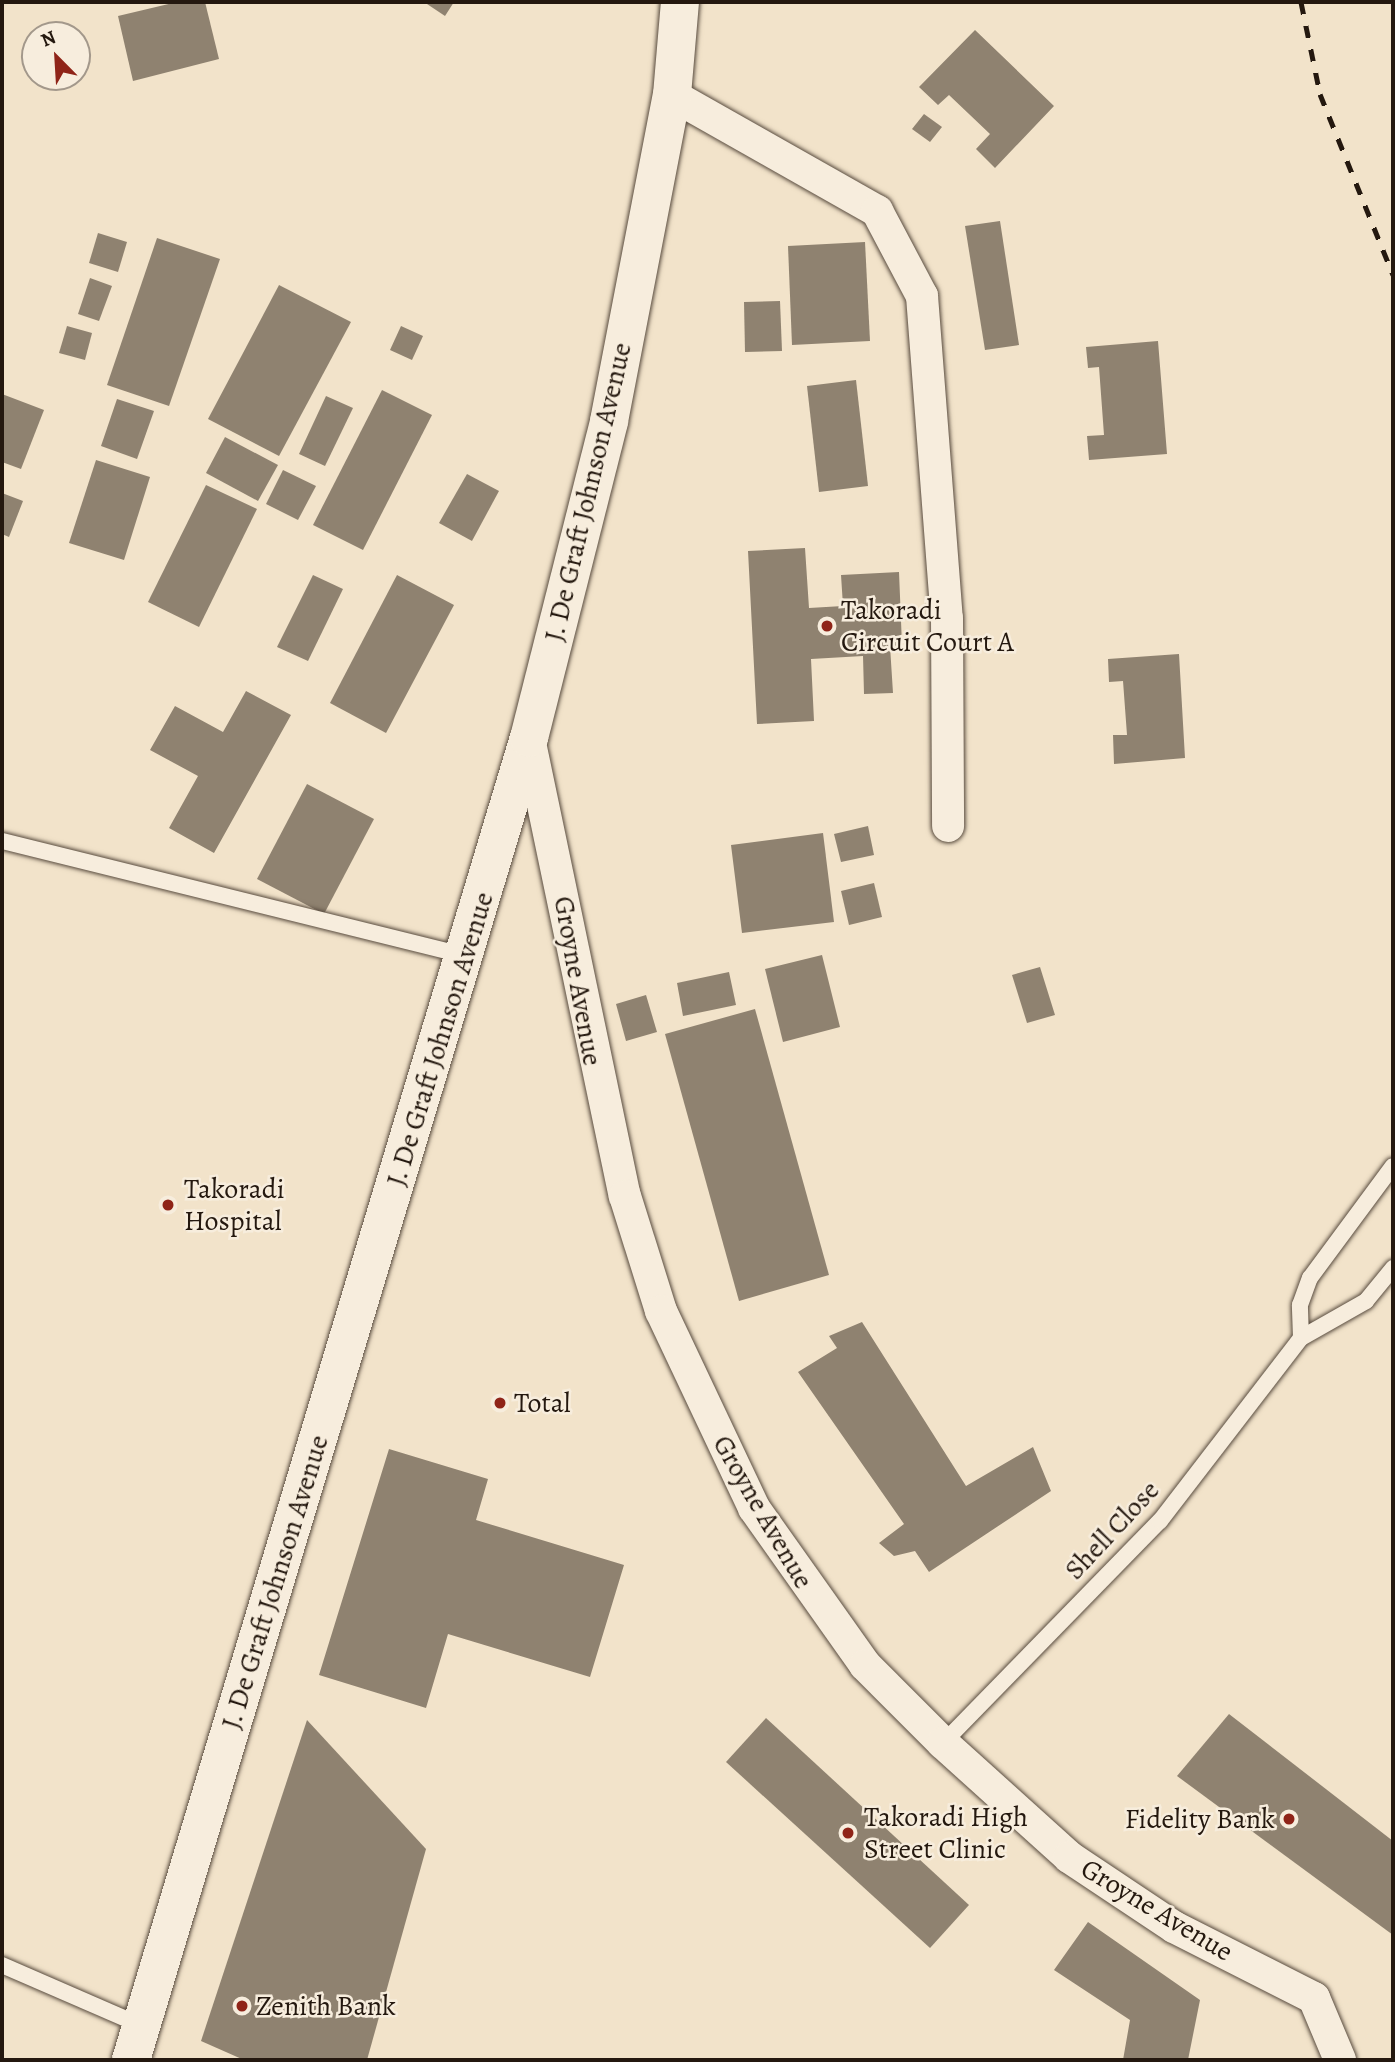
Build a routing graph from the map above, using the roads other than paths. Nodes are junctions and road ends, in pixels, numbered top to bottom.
1 (680, 2) edge
2 (672, 95) junction
3 (529, 738) junction
4 (948, 825) dead end
5 (2, 841) edge
6 (467, 956) junction
7 (1393, 1166) edge
8 (1393, 1268) edge
9 (1301, 1338) junction
10 (943, 1743) junction
11 (2, 1965) edge
12 (135, 2043) edge
13 (1340, 2060) edge

1 - 2 street, J. De Graft Johnson Avenue
2 - 3 street, J. De Graft Johnson Avenue
2 - 4 street
3 - 6 street, J. De Graft Johnson Avenue
3 - 10 street, Groyne Avenue
5 - 6 lane
6 - 12 street, J. De Graft Johnson Avenue
7 - 9 lane
8 - 9 lane, Shell Close
9 - 10 lane, Shell Close
10 - 13 street, Groyne Avenue
11 - 12 lane

